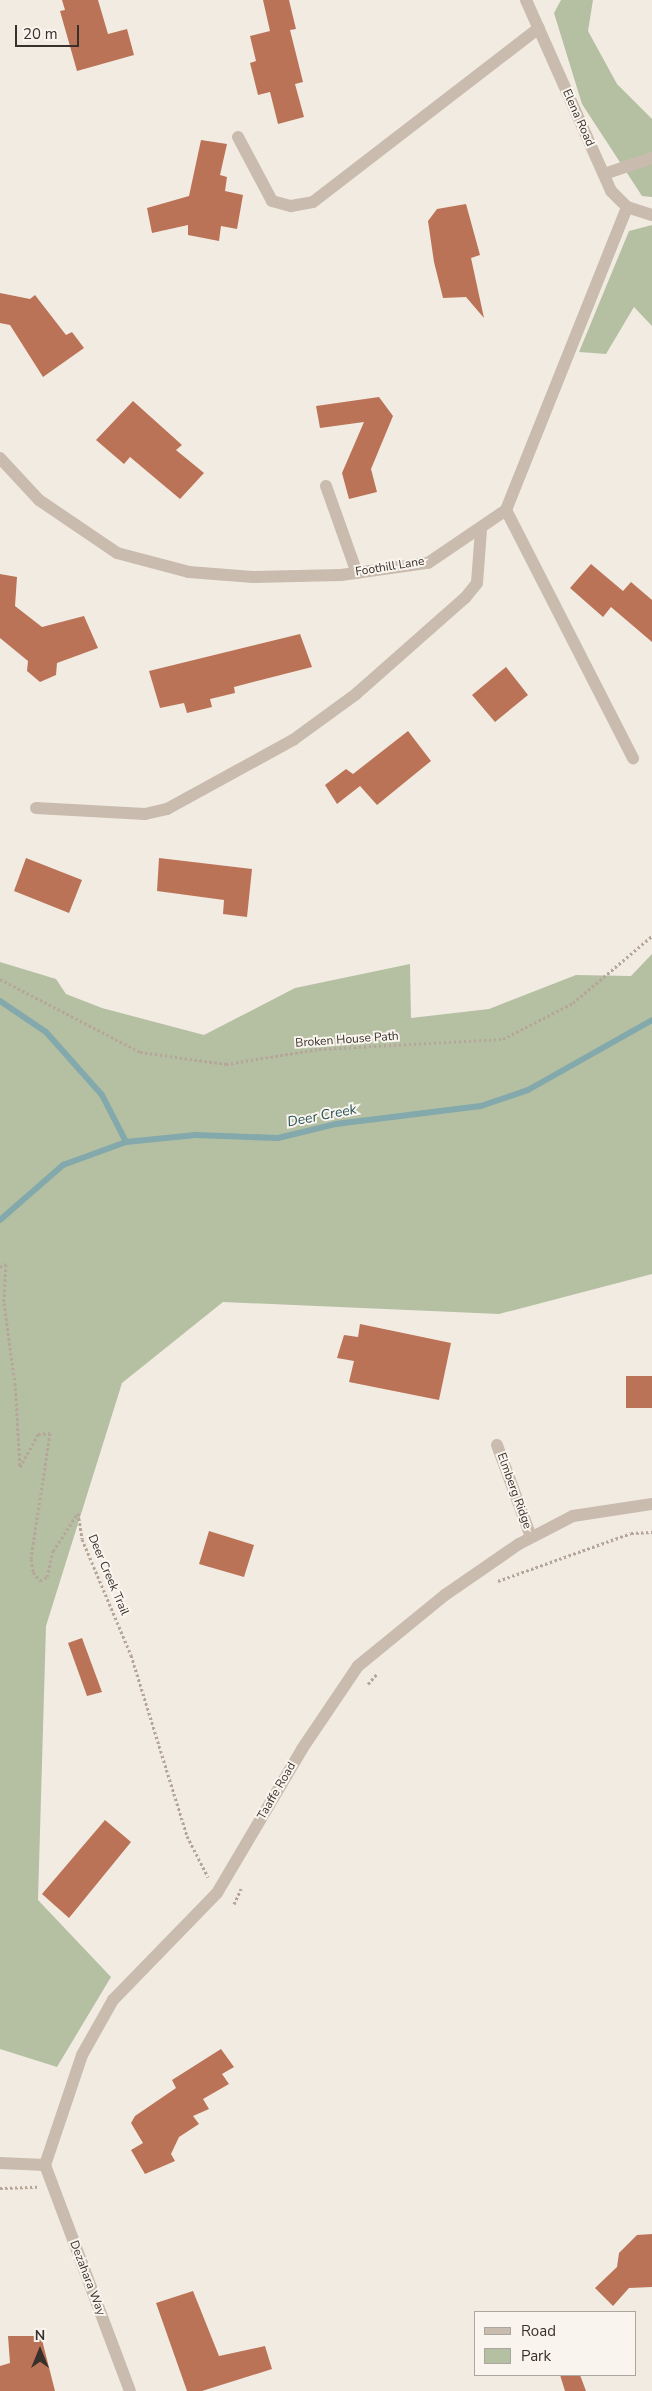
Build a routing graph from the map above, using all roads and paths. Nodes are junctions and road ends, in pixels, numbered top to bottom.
1 (526, 0) edge
2 (538, 28) junction
3 (238, 137) dead end
4 (652, 158) edge
5 (604, 174) junction
6 (628, 208) junction
7 (652, 215) edge
8 (0, 458) edge
9 (326, 486) dead end
10 (506, 510) junction
11 (481, 530) junction
12 (357, 572) junction
13 (633, 758) dead end
14 (36, 808) dead end
15 (652, 936) edge
16 (0, 978) edge
17 (0, 1267) edge
18 (497, 1445) dead end
19 (652, 1504) edge
20 (652, 1532) edge
21 (531, 1537) junction
22 (494, 1582) dead end
23 (382, 1670) dead end
24 (362, 1690) dead end
25 (245, 1879) dead end
26 (217, 1893) junction
27 (234, 1904) dead end
28 (0, 2163) edge
29 (45, 2165) junction
30 (51, 2182) junction
31 (0, 2188) edge
32 (130, 2391) edge

1 - 2 street, Elena Road
2 - 3 street
2 - 5 street, Elena Road
4 - 5 street
5 - 6 street, Elena Road
6 - 7 street
6 - 10 street, Foothill Lane
8 - 12 street, Foothill Lane
9 - 12 street
10 - 11 street, Foothill Lane
10 - 13 street
11 - 12 street, Foothill Lane
11 - 14 street
15 - 16 path, Broken House Path
17 - 26 path, Deer Creek Trail
18 - 21 street, Elmberg Ridge
19 - 21 street, Taaffe Road
20 - 22 path
21 - 26 street, Taaffe Road
23 - 24 path
25 - 27 path
26 - 29 street, Taaffe Road
28 - 29 street
29 - 30 street, Dezahara Way
30 - 31 path
30 - 32 street, Dezahara Way

